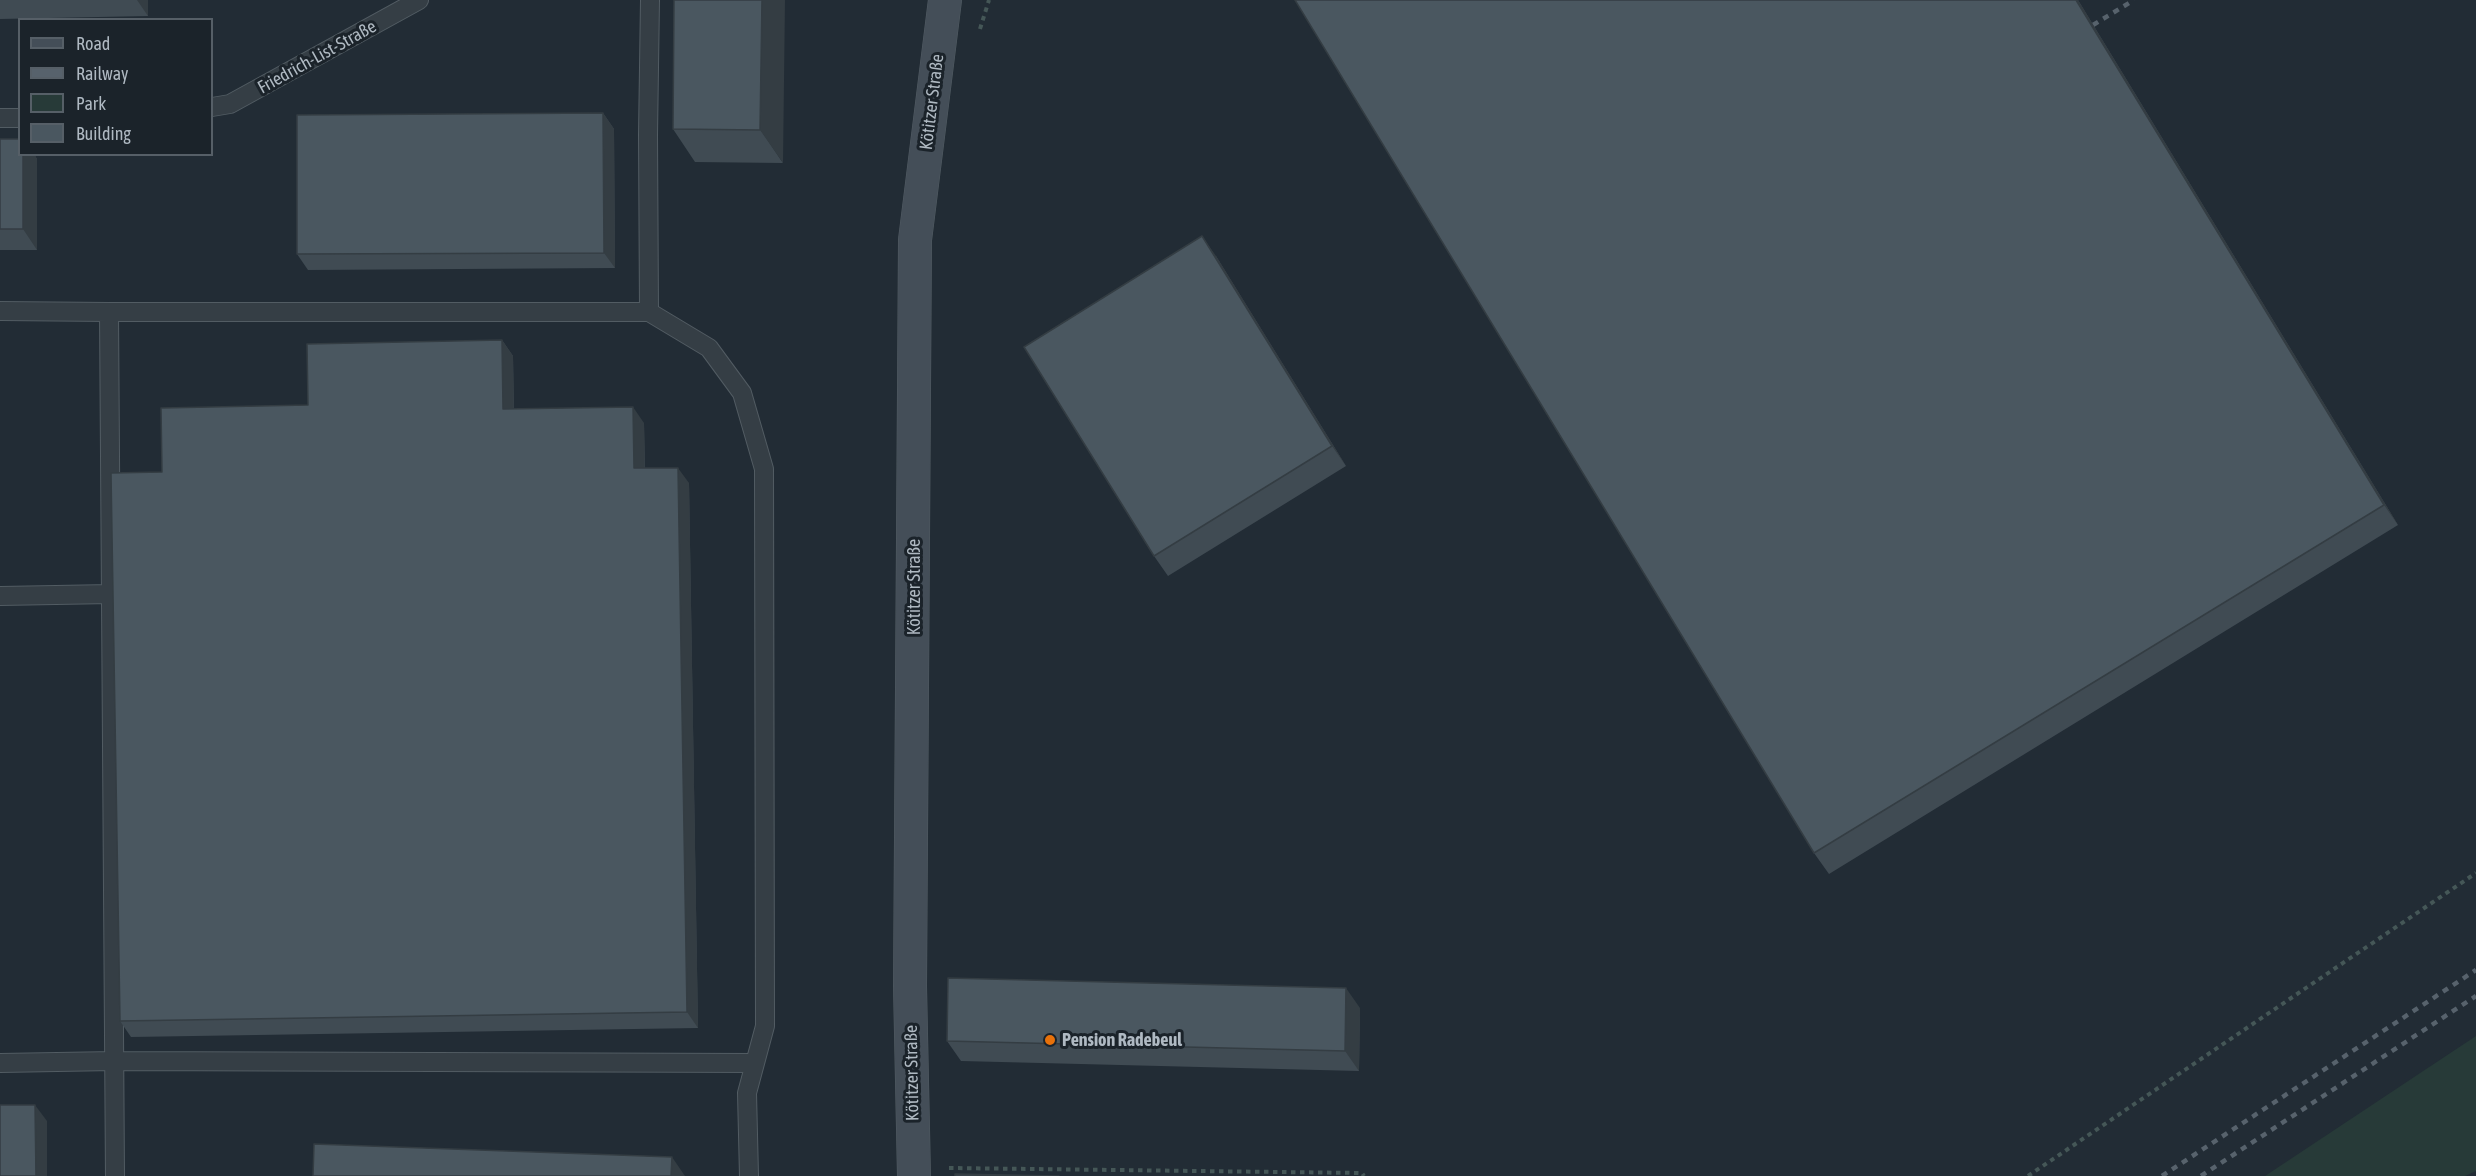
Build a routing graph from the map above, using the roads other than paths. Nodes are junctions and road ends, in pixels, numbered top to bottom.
1 (419, 0) edge
2 (945, 0) edge
3 (650, 4) edge
4 (213, 107) edge
5 (0, 118) edge
6 (18, 118) edge
7 (0, 311) edge
8 (110, 312) junction
9 (649, 312) junction
10 (111, 594) junction
11 (0, 596) edge
12 (114, 1061) junction
13 (0, 1063) edge
14 (755, 1063) junction
15 (115, 1176) edge
16 (749, 1176) edge
17 (914, 1176) edge

1 - 4 lane, Friedrich-List-Straße
2 - 17 street, Kötitzer Straße
3 - 9 lane
5 - 6 lane
7 - 8 lane
8 - 9 lane
8 - 10 lane
9 - 14 lane
10 - 11 lane
10 - 12 lane
12 - 13 lane
12 - 14 lane
12 - 15 lane
14 - 16 lane

